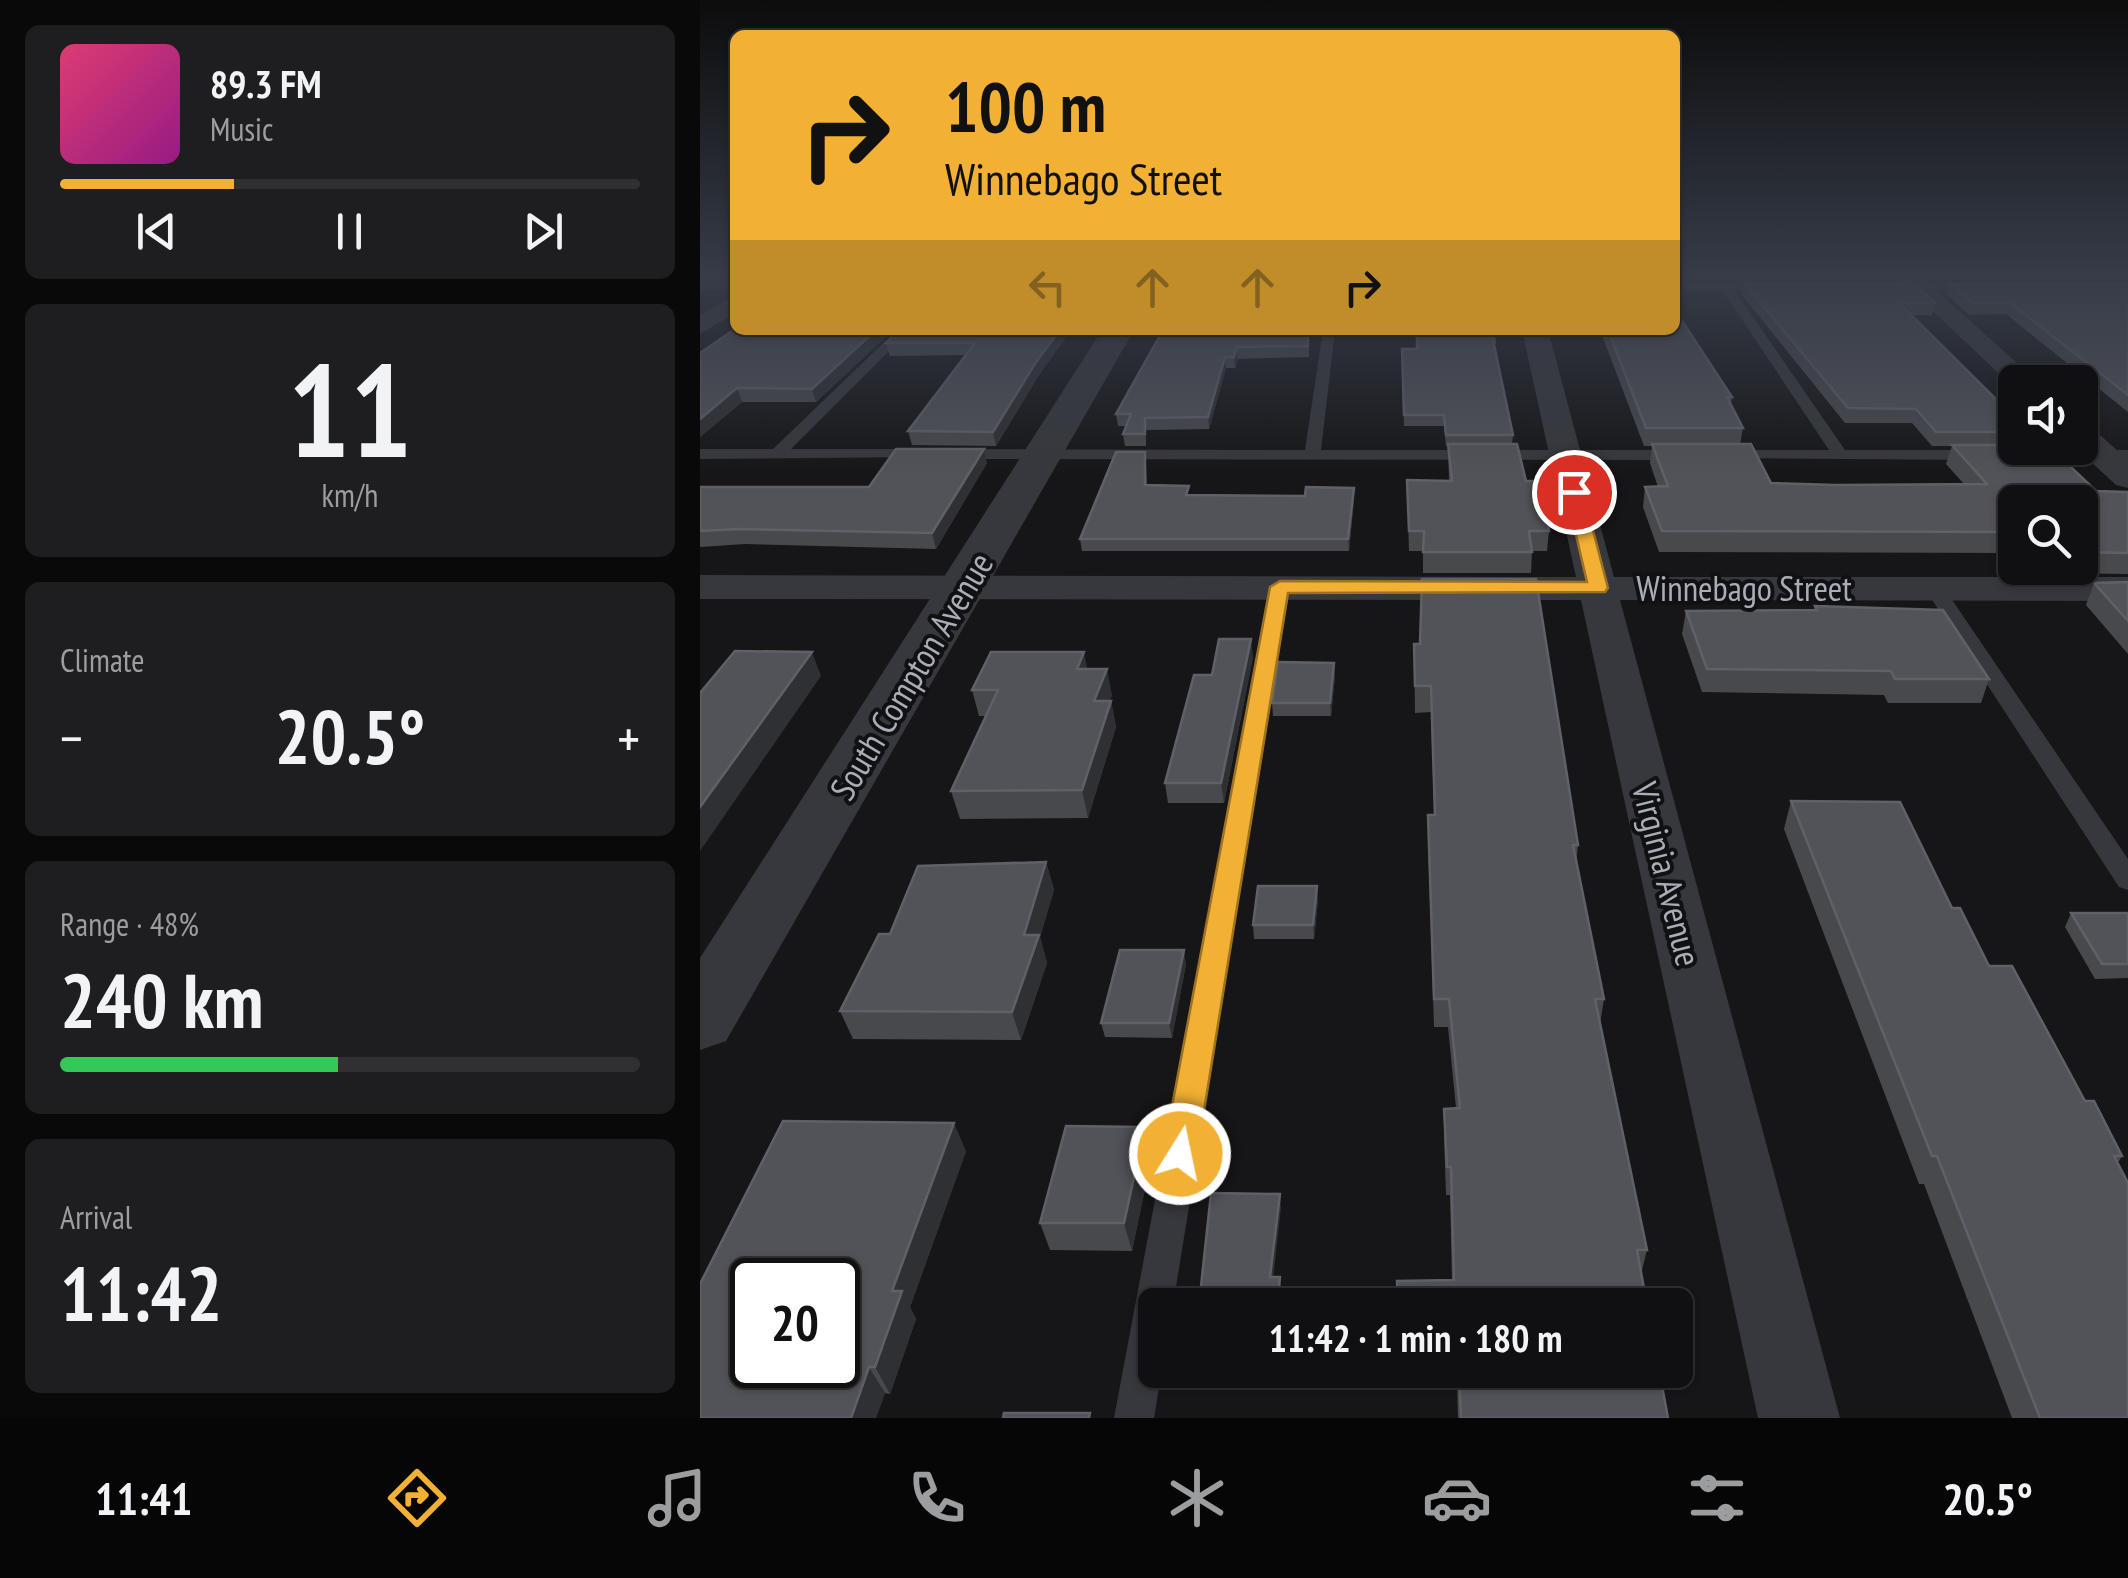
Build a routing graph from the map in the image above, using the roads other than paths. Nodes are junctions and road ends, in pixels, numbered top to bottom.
1 (891, 343) edge
2 (1110, 343) edge
3 (1326, 343) edge
4 (1538, 343) edge
5 (1765, 343) edge
6 (1981, 343) edge
7 (2005, 365) edge
8 (2104, 448) edge
9 (700, 454) edge
10 (777, 454) junction
11 (1044, 454) junction
12 (1312, 454) junction
13 (1565, 455) junction
14 (1840, 455) junction
15 (1990, 455) edge
16 (2128, 478) edge
17 (700, 587) edge
18 (1280, 587) junction
19 (1598, 588) junction
20 (1934, 589) junction
21 (2128, 589) edge
22 (964, 590) junction
23 (2128, 880) edge
24 (700, 1020) edge
25 (1134, 1418) edge
26 (1799, 1418) edge

1 - 10 lane
2 - 11 street, South Compton Avenue
3 - 12 lane
4 - 13 street, Virginia Avenue
5 - 14 lane
6 - 7 street
8 - 16 street
9 - 10 lane
10 - 11 lane
11 - 12 lane
11 - 22 street, South Compton Avenue
12 - 13 lane
13 - 14 lane
13 - 19 street, Virginia Avenue
14 - 15 lane
17 - 22 street, Winnebago Street
18 - 19 street, Winnebago Street
18 - 22 street, Winnebago Street
18 - 25 lane
19 - 20 street, Winnebago Street
19 - 26 street, Virginia Avenue
20 - 21 street, Winnebago Street
20 - 23 lane
22 - 24 street, South Compton Avenue

